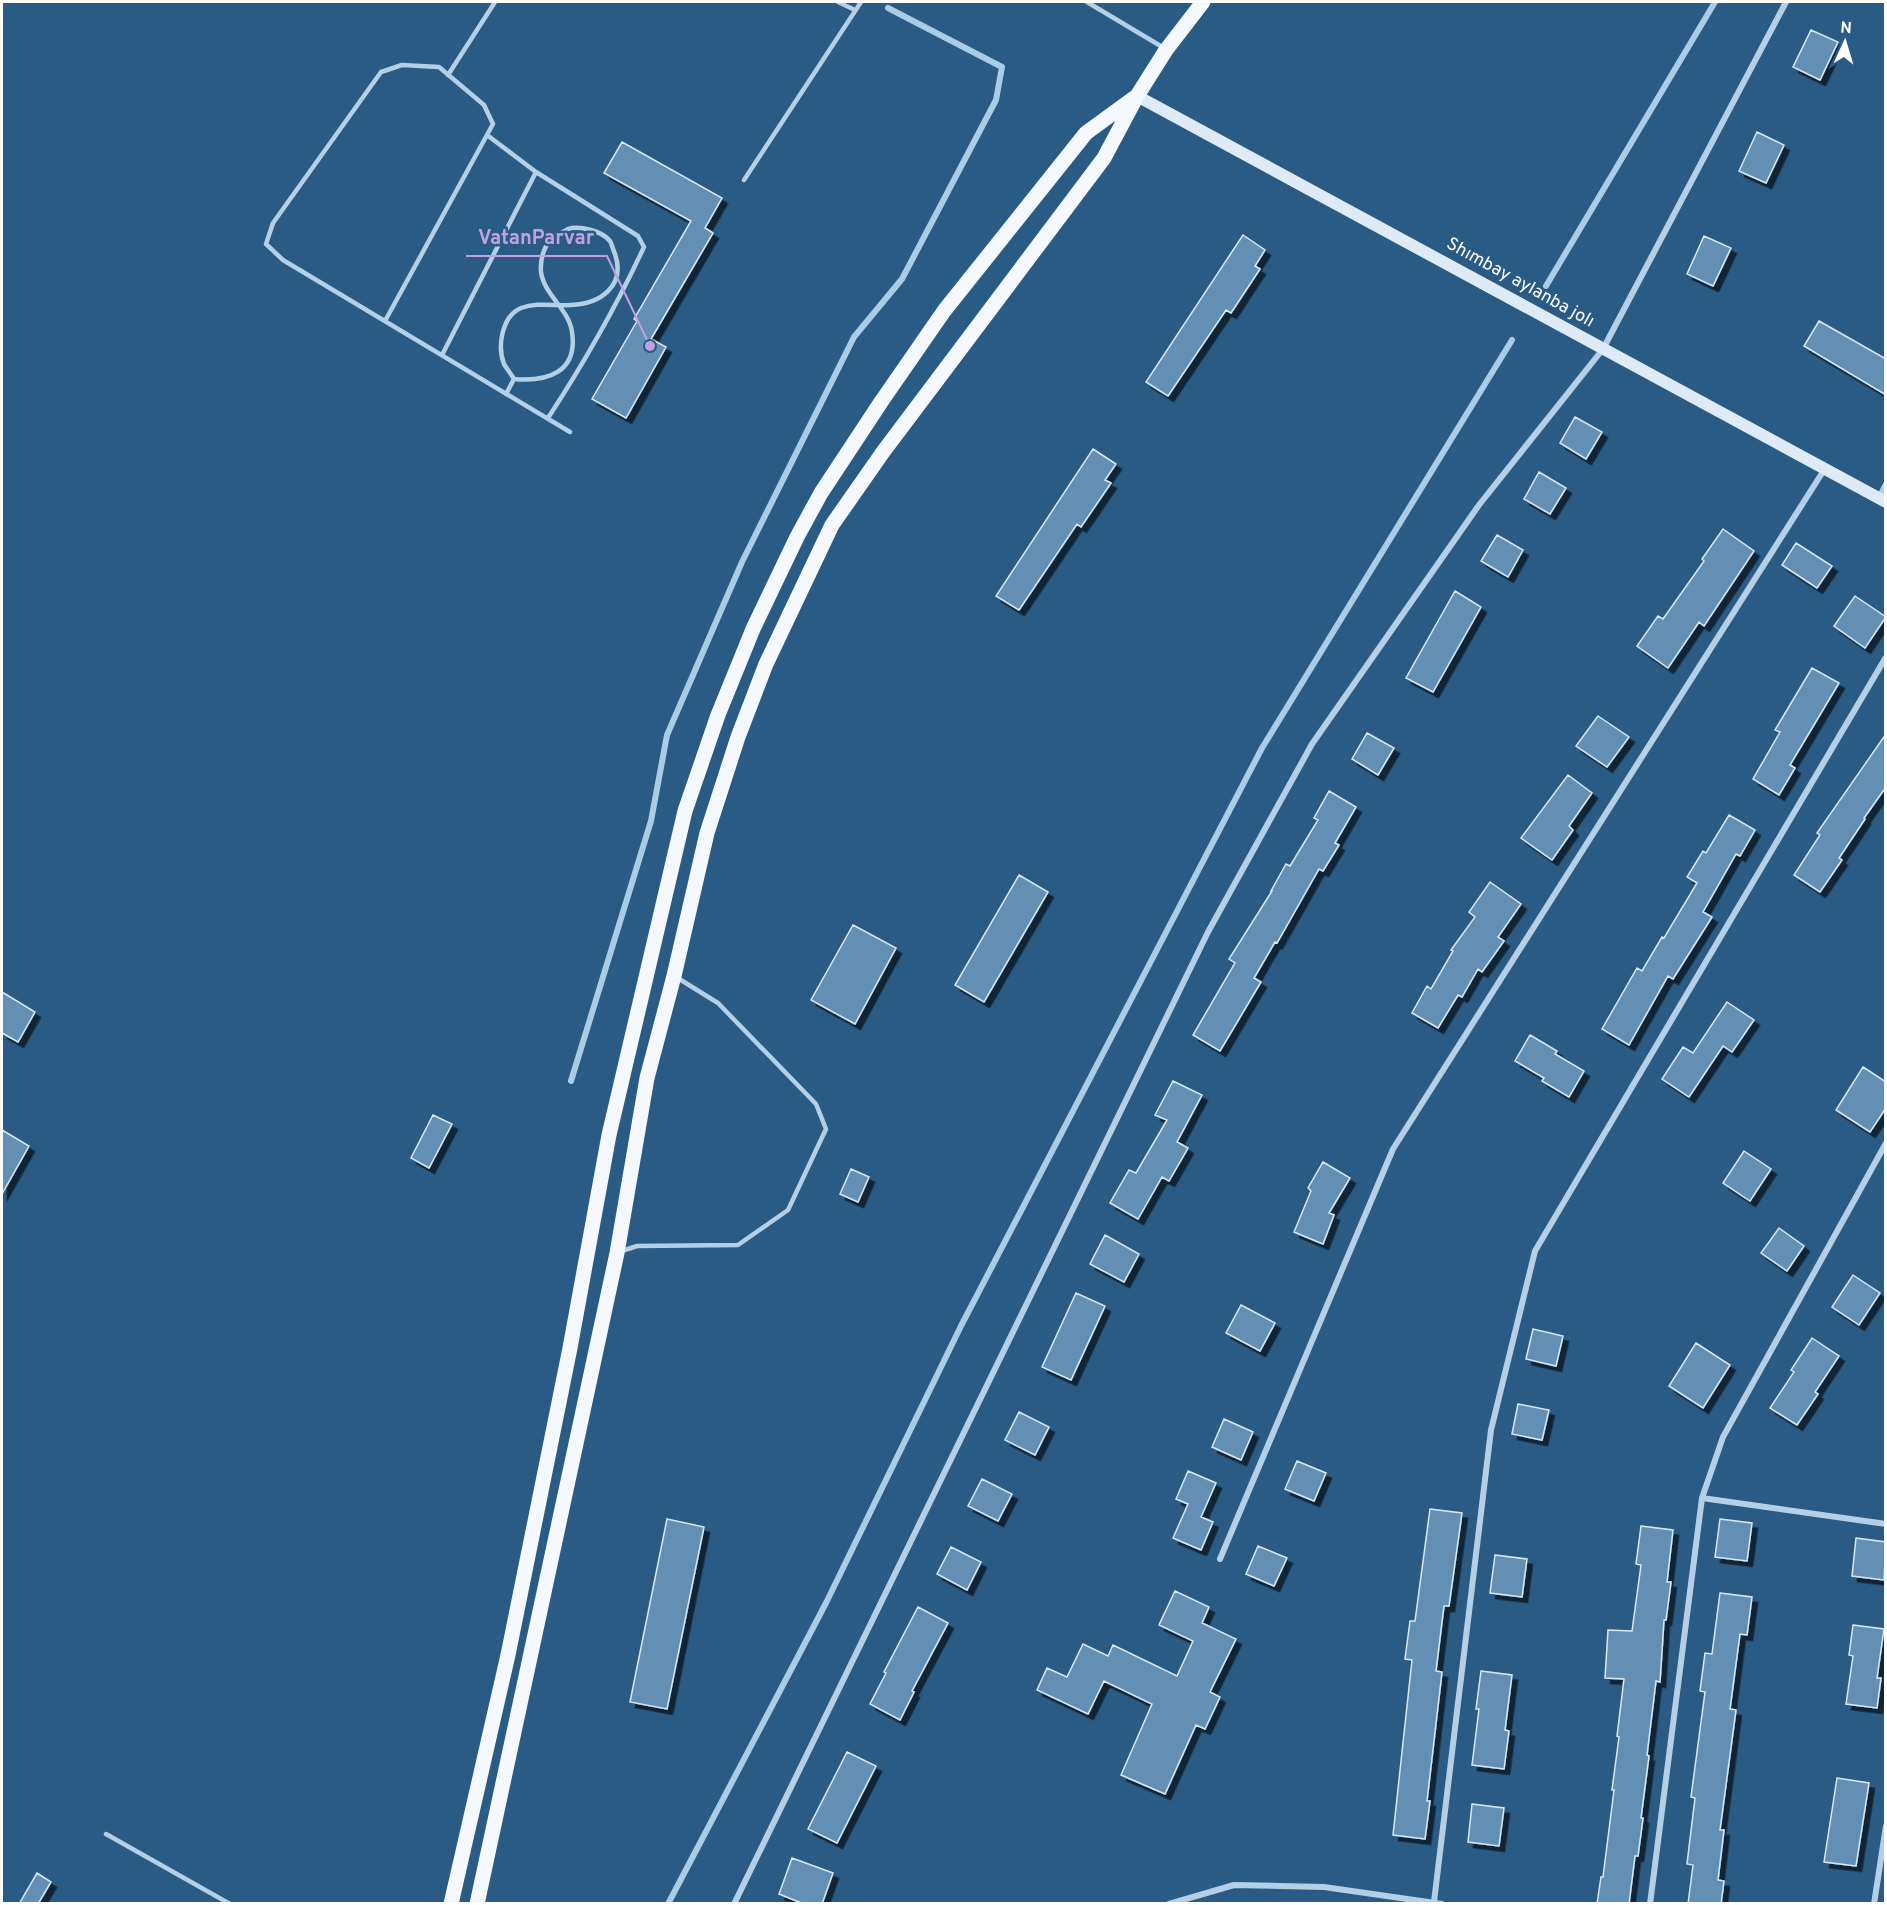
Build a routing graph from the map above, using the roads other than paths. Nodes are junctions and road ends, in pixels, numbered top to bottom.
1 (495, 2) edge
2 (838, 2) edge
3 (861, 2) edge
4 (1087, 2) edge
5 (1203, 2) edge
6 (1786, 2) edge
7 (855, 10) junction
8 (1166, 50) junction
9 (448, 75) junction
10 (1137, 96) junction
11 (487, 135) junction
12 (536, 172) junction
13 (744, 180) dead end
14 (558, 304) junction
15 (385, 321) junction
16 (1603, 349) junction
17 (442, 355) junction
18 (514, 379) junction
19 (506, 394) junction
20 (548, 418) junction
21 (570, 432) dead end
22 (1824, 470) junction
23 (1886, 484) edge
24 (1882, 500) edge
25 (1886, 657) edge
26 (674, 976) junction
27 (1886, 1143) edge
28 (617, 1253) junction
29 (1702, 1498) junction
30 (1886, 1524) edge
31 (1220, 1559) dead end
32 (1886, 1826) edge
33 (106, 1834) dead end
34 (1434, 1902) edge
35 (230, 1904) edge
36 (451, 1904) edge
37 (477, 1904) edge
38 (734, 1904) edge
39 (1169, 1904) edge
40 (1442, 1904) edge
41 (1650, 1904) edge
42 (1874, 1904) edge

1 - 9 lane
2 - 7 lane
3 - 7 lane
4 - 8 lane
5 - 8 main road
6 - 16 street
7 - 13 lane
8 - 10 main road
9 - 11 lane
9 - 15 lane
10 - 16 main road, Shımbay aylanba jolı
10 - 26 main road
10 - 36 main road
11 - 12 lane
11 - 15 lane
12 - 17 lane
12 - 20 lane
14 - 14 lane
14 - 18 lane
14 - 18 lane
15 - 17 lane
16 - 22 main road, Shımbay aylanba jolı
16 - 38 street
17 - 19 lane
18 - 19 lane
19 - 20 lane
20 - 21 lane
22 - 24 main road, Shımbay aylanba jolı
22 - 31 street
23 - 24 street
25 - 34 street
26 - 28 main road
26 - 28 lane
27 - 29 street
28 - 37 main road
29 - 30 street
29 - 41 street
32 - 42 street
33 - 35 lane
34 - 39 street
34 - 40 street

